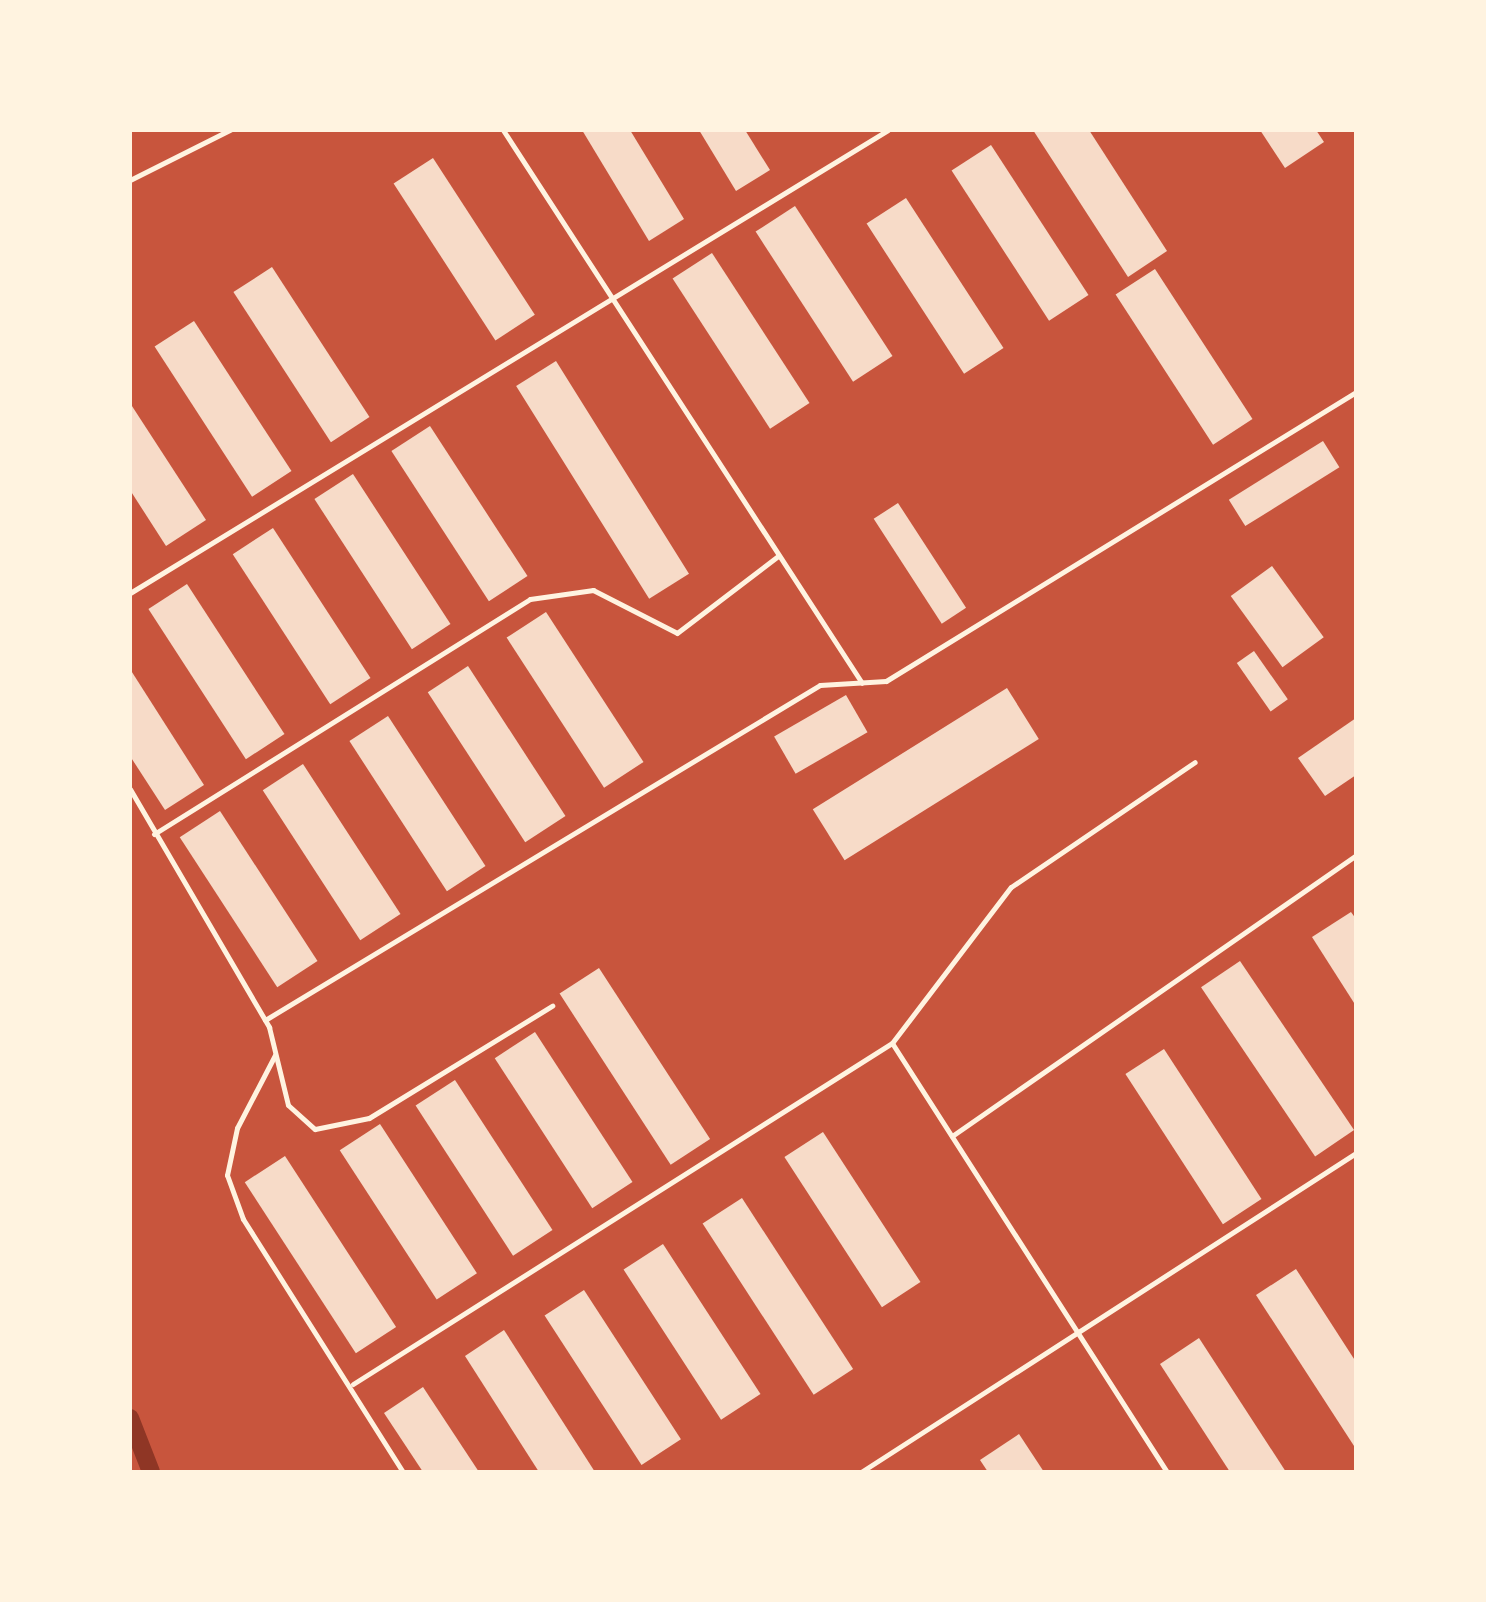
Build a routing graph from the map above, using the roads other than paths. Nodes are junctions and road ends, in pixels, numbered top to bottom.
1 (230, 130) edge
2 (502, 130) edge
3 (888, 130) edge
4 (130, 180) edge
5 (608, 302) junction
6 (1356, 392) edge
7 (778, 556) junction
8 (130, 593) edge
9 (862, 682) junction
10 (1195, 762) dead end
11 (130, 789) edge
12 (154, 834) junction
13 (1356, 855) edge
14 (552, 1006) dead end
15 (266, 1020) junction
16 (892, 1043) junction
17 (276, 1054) junction
18 (952, 1136) junction
19 (1356, 1153) edge
20 (1080, 1336) junction
21 (353, 1384) junction
22 (403, 1472) edge
23 (861, 1472) edge
24 (1167, 1472) edge

1 - 4 lane
2 - 5 lane
3 - 5 lane
5 - 7 lane
5 - 8 lane
6 - 9 lane
7 - 9 lane
7 - 12 lane
9 - 15 lane
10 - 16 lane
11 - 12 lane
12 - 15 lane
13 - 18 lane
14 - 17 lane
15 - 17 lane
16 - 18 lane
16 - 21 lane
17 - 21 lane
18 - 20 lane
19 - 20 lane
20 - 23 lane
20 - 24 lane
21 - 22 lane

